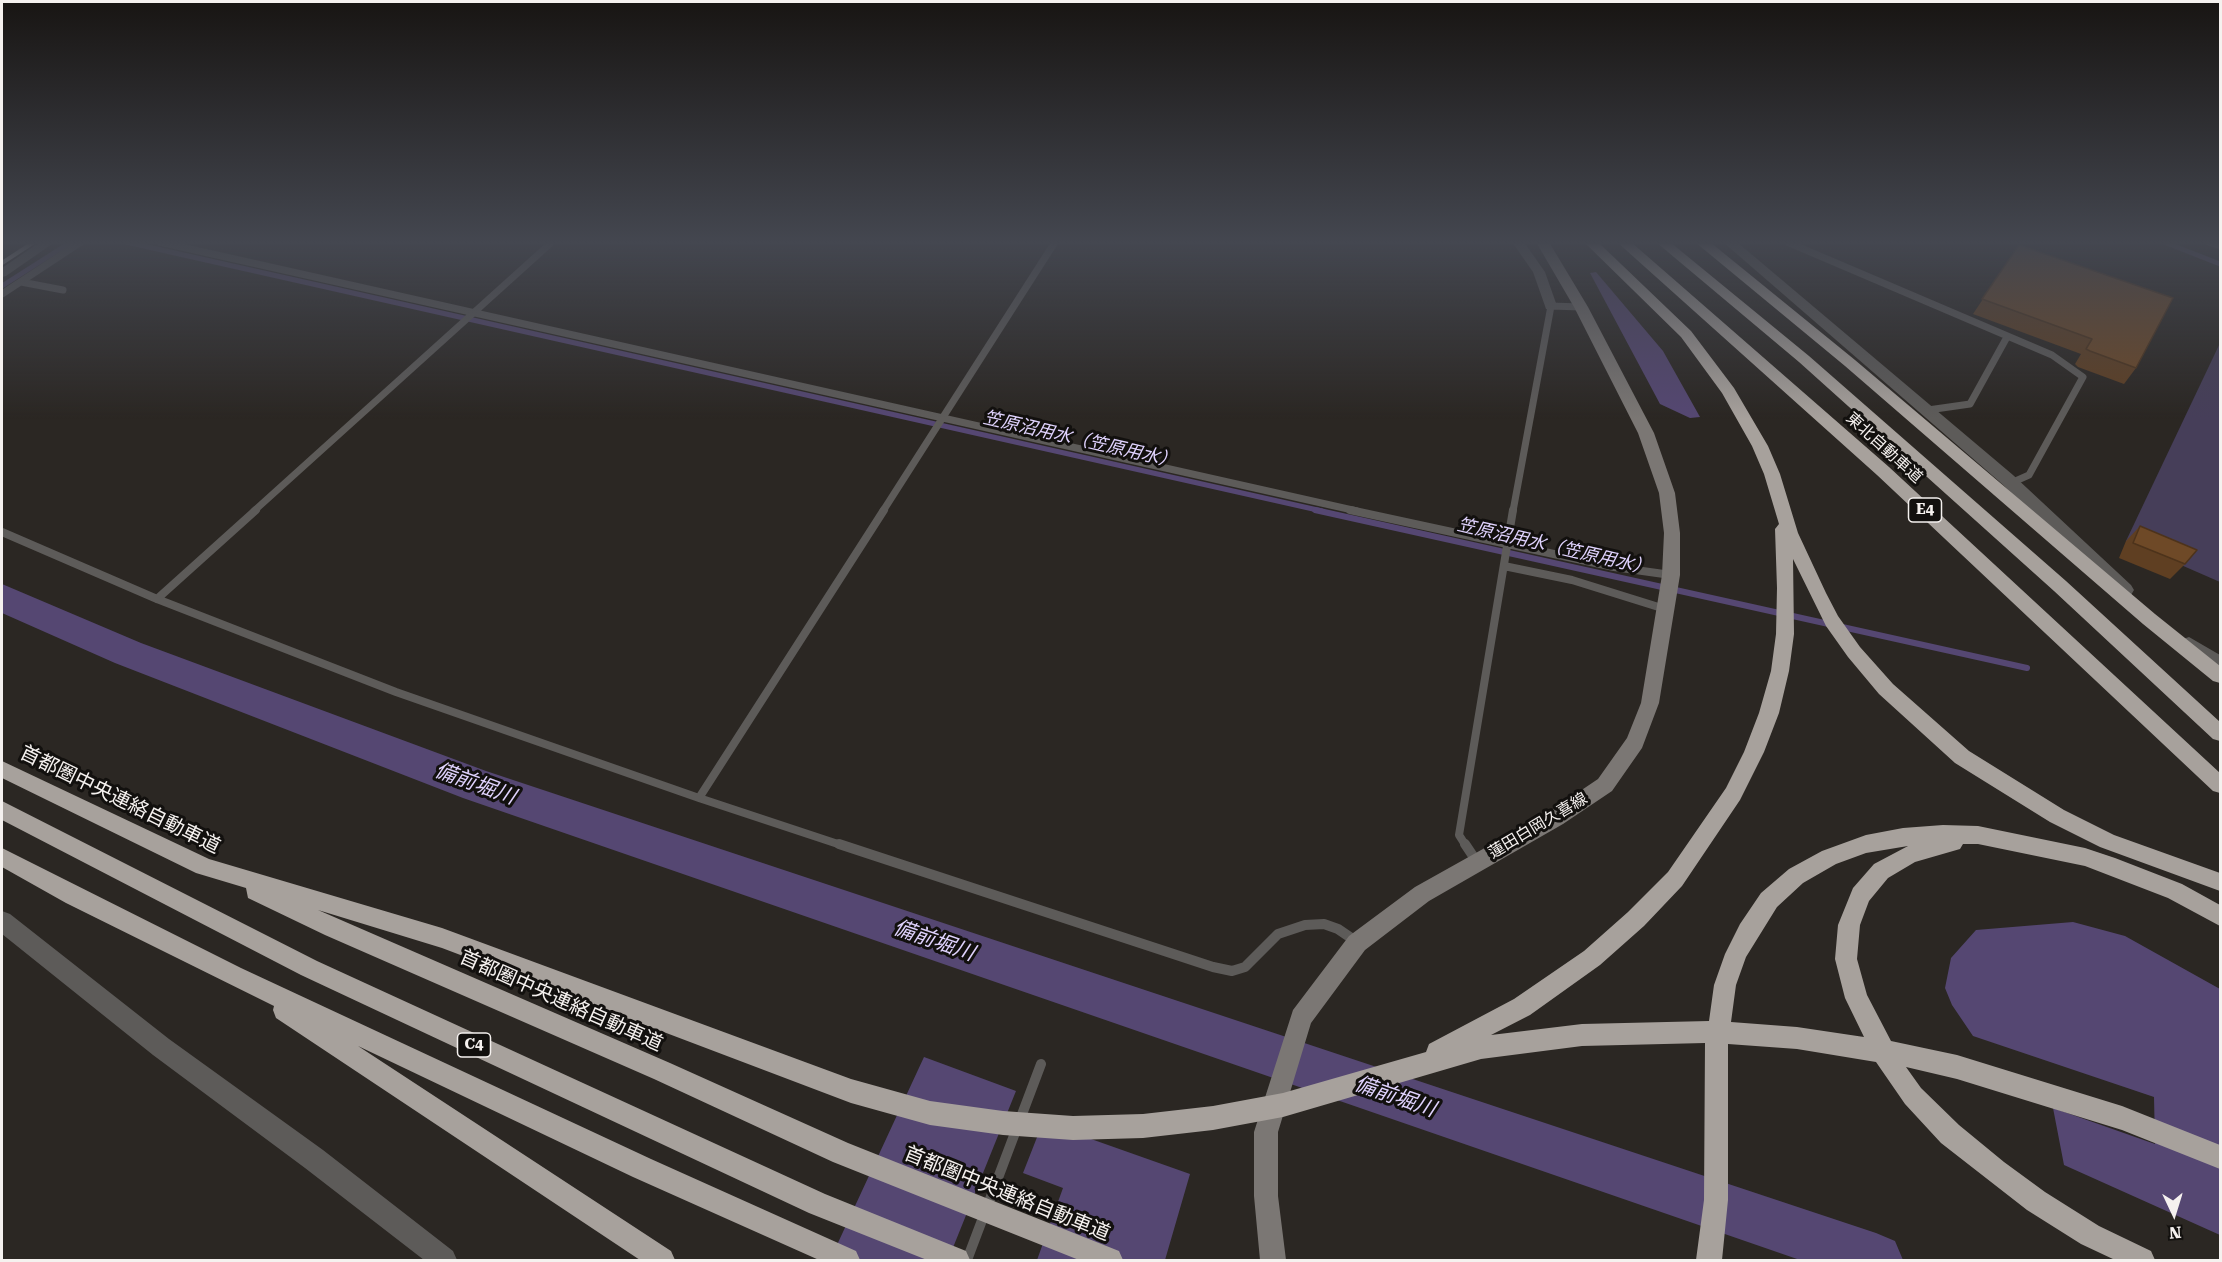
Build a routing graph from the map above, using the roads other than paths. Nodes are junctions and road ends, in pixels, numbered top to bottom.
1 (421, 301) edge
2 (488, 301) edge
3 (1018, 301) edge
4 (1549, 301) edge
5 (1577, 301) edge
6 (1651, 301) edge
7 (1690, 301) edge
8 (1733, 301) edge
9 (1775, 301) edge
10 (1796, 301) edge
11 (1923, 301) edge
12 (1551, 306) junction
13 (1581, 307) junction
14 (475, 313) junction
15 (460, 326) joint
16 (2007, 337) junction
17 (1928, 410) junction
18 (943, 418) junction
19 (2011, 483) junction
20 (1780, 497) junction
21 (2, 532) edge
22 (1507, 545) junction
23 (1504, 566) junction
24 (1671, 575) junction
25 (158, 599) junction
26 (1665, 609) junction
27 (2182, 645) junction
28 (2220, 664) edge
29 (2220, 670) edge
30 (2220, 676) edge
31 (2220, 733) edge
32 (2, 769) edge
33 (2220, 785) edge
34 (699, 798) junction
35 (2, 810) edge
36 (2009, 841) junction
37 (2, 857) edge
38 (1477, 862) junction
39 (203, 866) junction
40 (2220, 882) edge
41 (2220, 916) edge
42 (2, 921) edge
43 (1357, 943) junction
44 (233, 975) junction
45 (1041, 1064) dead end
46 (1408, 1067) junction
47 (2220, 1156) edge
48 (444, 1260) edge
49 (662, 1260) edge
50 (848, 1260) edge
51 (957, 1260) edge
52 (967, 1260) edge
53 (1110, 1260) edge
54 (1273, 1260) edge
55 (1709, 1260) edge
56 (2142, 1260) edge

1 - 14 lane
2 - 14 lane
3 - 18 lane
4 - 12 street
5 - 13 main road, 蓮田白岡久喜線
6 - 20 highway
7 - 33 highway, 東北自動車道 / E4
8 - 31 highway, 東北自動車道 / E4
9 - 27 highway
10 - 17 street
11 - 16 lane
12 - 13 lane
12 - 22 lane
13 - 24 main road, 蓮田白岡久喜線
14 - 15 lane
14 - 18 lane
15 - 25 lane
16 - 17 lane
16 - 19 lane
17 - 19 street
18 - 22 lane
18 - 34 lane
19 - 28 street
20 - 40 highway
20 - 46 highway
21 - 25 lane
22 - 23 lane
22 - 24 lane
23 - 26 lane
23 - 38 lane
24 - 26 main road, 蓮田白岡久喜線
25 - 34 lane
26 - 38 main road, 蓮田白岡久喜線
27 - 29 highway
27 - 30 highway
32 - 39 highway, 首都圏中央連絡自動車道
34 - 43 lane
35 - 51 highway, C4
36 - 41 highway
36 - 55 highway
36 - 56 highway
37 - 44 highway
38 - 43 main road, 蓮田白岡久喜線
39 - 46 highway
39 - 53 highway, 首都圏中央連絡自動車道
42 - 48 street
43 - 54 main road, 蓮田白岡久喜線
44 - 49 highway
44 - 50 highway
45 - 52 lane
46 - 47 highway

